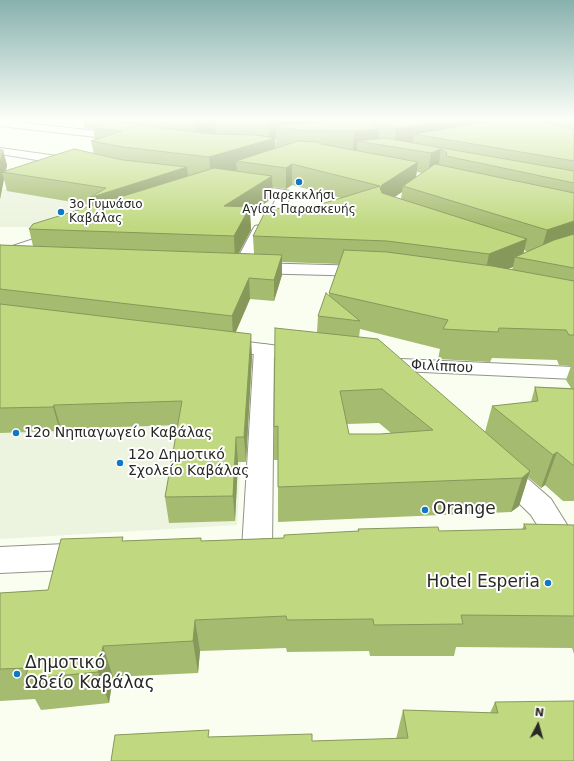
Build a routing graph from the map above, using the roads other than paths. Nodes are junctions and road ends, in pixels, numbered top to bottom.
1 (32, 155) edge
2 (89, 165) edge
3 (230, 186) edge
4 (276, 212) edge
5 (260, 229) edge
6 (74, 230) edge
7 (0, 255) edge
8 (0, 258) edge
9 (39, 260) edge
10 (384, 272) edge
11 (202, 342) edge
12 (264, 350) junction
13 (326, 357) edge
14 (574, 373) edge
15 (405, 384) edge
16 (482, 453) edge
17 (566, 535) edge
18 (527, 537) edge
19 (257, 549) edge
20 (111, 555) edge
21 (0, 560) edge

1 - 2 street
3 - 4 street
5 - 10 street
6 - 7 street
8 - 9 street
11 - 12 street
12 - 13 street
12 - 19 street
14 - 15 street, Φιλίππου
16 - 17 street
17 - 18 street
20 - 21 street

